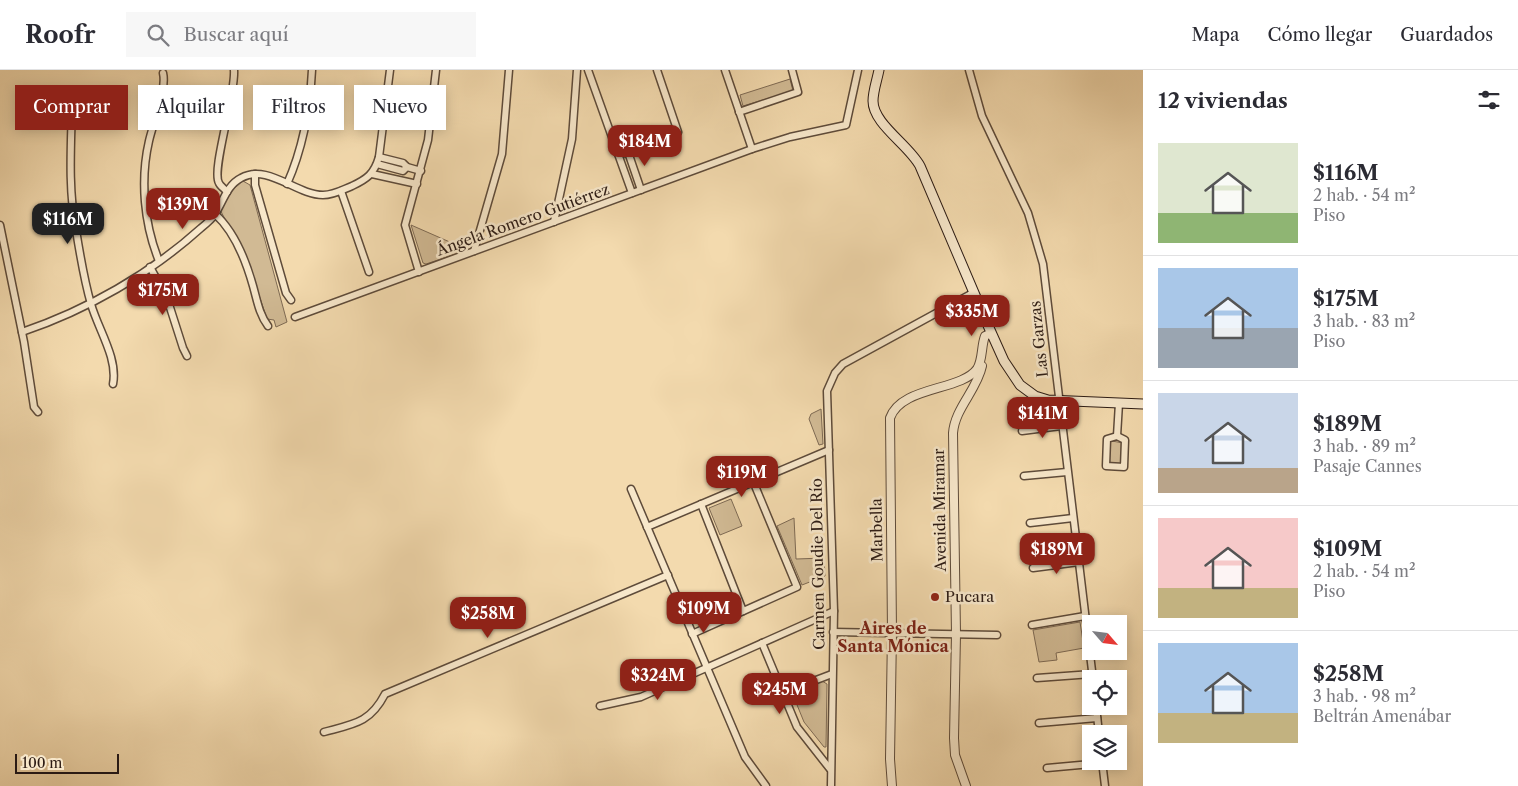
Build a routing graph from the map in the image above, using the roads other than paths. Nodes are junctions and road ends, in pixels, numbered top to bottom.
1 (234, 70) edge
2 (312, 70) edge
3 (390, 70) edge
4 (436, 70) edge
5 (509, 70) edge
6 (577, 70) edge
7 (588, 70) edge
8 (657, 70) edge
9 (725, 70) edge
10 (792, 70) edge
11 (858, 70) edge
12 (879, 70) edge
13 (969, 70) edge
14 (163, 74) dead end
15 (739, 112) junction
16 (71, 130) edge
17 (752, 149) junction
18 (628, 152) junction
19 (619, 155) junction
20 (378, 161) junction
21 (421, 171) junction
22 (255, 174) junction
23 (372, 174) junction
24 (287, 184) junction
25 (417, 184) junction
26 (641, 190) junction
27 (341, 191) junction
28 (227, 192) junction
29 (632, 193) junction
30 (215, 214) junction
31 (554, 222) junction
32 (0, 225) edge
33 (474, 251) junction
34 (159, 262) junction
35 (150, 268) junction
36 (370, 272) dead end
37 (419, 272) junction
38 (973, 293) junction
39 (291, 300) dead end
40 (91, 303) junction
41 (295, 317) dead end
42 (268, 326) dead end
43 (22, 332) junction
44 (991, 333) junction
45 (187, 356) dead end
46 (981, 359) junction
47 (113, 384) dead end
48 (1058, 400) junction
49 (1119, 403) junction
50 (1143, 404) edge
51 (38, 412) dead end
52 (1061, 426) junction
53 (1022, 430) dead end
54 (1117, 436) junction
55 (829, 450) junction
56 (1067, 472) junction
57 (1024, 476) dead end
58 (754, 481) junction
59 (631, 489) dead end
60 (701, 504) junction
61 (1073, 518) junction
62 (1030, 523) dead end
63 (647, 527) junction
64 (1078, 562) junction
65 (1033, 568) dead end
66 (668, 576) junction
67 (743, 611) junction
68 (834, 611) junction
69 (1085, 615) edge
70 (1082, 617) edge
71 (1032, 625) dead end
72 (833, 632) junction
73 (892, 633) junction
74 (692, 634) junction
75 (956, 634) junction
76 (997, 635) dead end
77 (762, 642) junction
78 (707, 667) junction
79 (832, 674) junction
80 (1082, 676) edge
81 (1037, 678) dead end
82 (782, 693) junction
83 (600, 706) dead end
84 (1097, 715) edge
85 (1097, 718) junction
86 (1039, 723) dead end
87 (1098, 725) edge
88 (324, 732) dead end
89 (1082, 764) edge
90 (1048, 768) dead end
91 (830, 769) junction
92 (1103, 770) edge
93 (766, 786) edge
94 (832, 786) edge
95 (892, 786) edge
96 (966, 786) edge
97 (1105, 786) edge

1 - 28 street
2 - 24 street
3 - 20 street
4 - 21 street
5 - 33 street
6 - 31 street
7 - 19 street
8 - 18 street
9 - 15 street
10 - 15 street
11 - 17 street, Ángela Romero Gutiérrez
12 - 38 main road
13 - 48 street, Las Garzas
14 - 34 street
15 - 17 street
16 - 40 street
17 - 26 street, Ángela Romero Gutiérrez
18 - 19 street
18 - 26 street
19 - 29 street
20 - 21 street
20 - 23 street
21 - 25 street
22 - 24 street
22 - 28 street
22 - 39 street
23 - 25 street
23 - 27 street
24 - 27 street
25 - 37 street
26 - 29 street, Ángela Romero Gutiérrez
27 - 36 street
28 - 30 street
29 - 31 street, Ángela Romero Gutiérrez
30 - 34 street
30 - 42 street
31 - 33 street, Ángela Romero Gutiérrez
32 - 43 street
33 - 37 street, Ángela Romero Gutiérrez
34 - 35 street
35 - 40 street
35 - 45 street
37 - 41 street, Ángela Romero Gutiérrez
38 - 44 main road
38 - 55 street, Carmen Goudie Del Río
40 - 43 street
40 - 47 street
43 - 51 street
44 - 46 street, Marbella
44 - 48 main road
46 - 73 street, Marbella
46 - 75 street, Avenida Miramar
48 - 49 main road
48 - 52 street, Las Garzas
49 - 50 main road
49 - 54 street
52 - 53 street
52 - 56 street, Las Garzas
54 - 54 street
55 - 58 street
55 - 68 street, Carmen Goudie Del Río
56 - 57 street
56 - 61 street, Las Garzas
58 - 60 street
58 - 67 street
59 - 63 street
60 - 63 street
60 - 67 street
61 - 62 street
61 - 64 street, Las Garzas
63 - 66 street
64 - 65 street
64 - 69 street, Las Garzas
66 - 74 street
66 - 88 street
67 - 74 street
68 - 72 street, Carmen Goudie Del Río
68 - 77 street
70 - 71 street
72 - 73 street
72 - 79 street, Carmen Goudie Del Río
73 - 75 street
73 - 95 street, Marbella
74 - 78 street
75 - 76 street
75 - 96 street, Avenida Miramar
77 - 78 street
77 - 82 street
78 - 83 street
78 - 93 street
79 - 82 street
79 - 91 street, Carmen Goudie Del Río
80 - 81 street
82 - 91 street
84 - 85 street
85 - 86 street
85 - 87 street
89 - 90 street
91 - 94 street, Carmen Goudie Del Río
92 - 97 street

